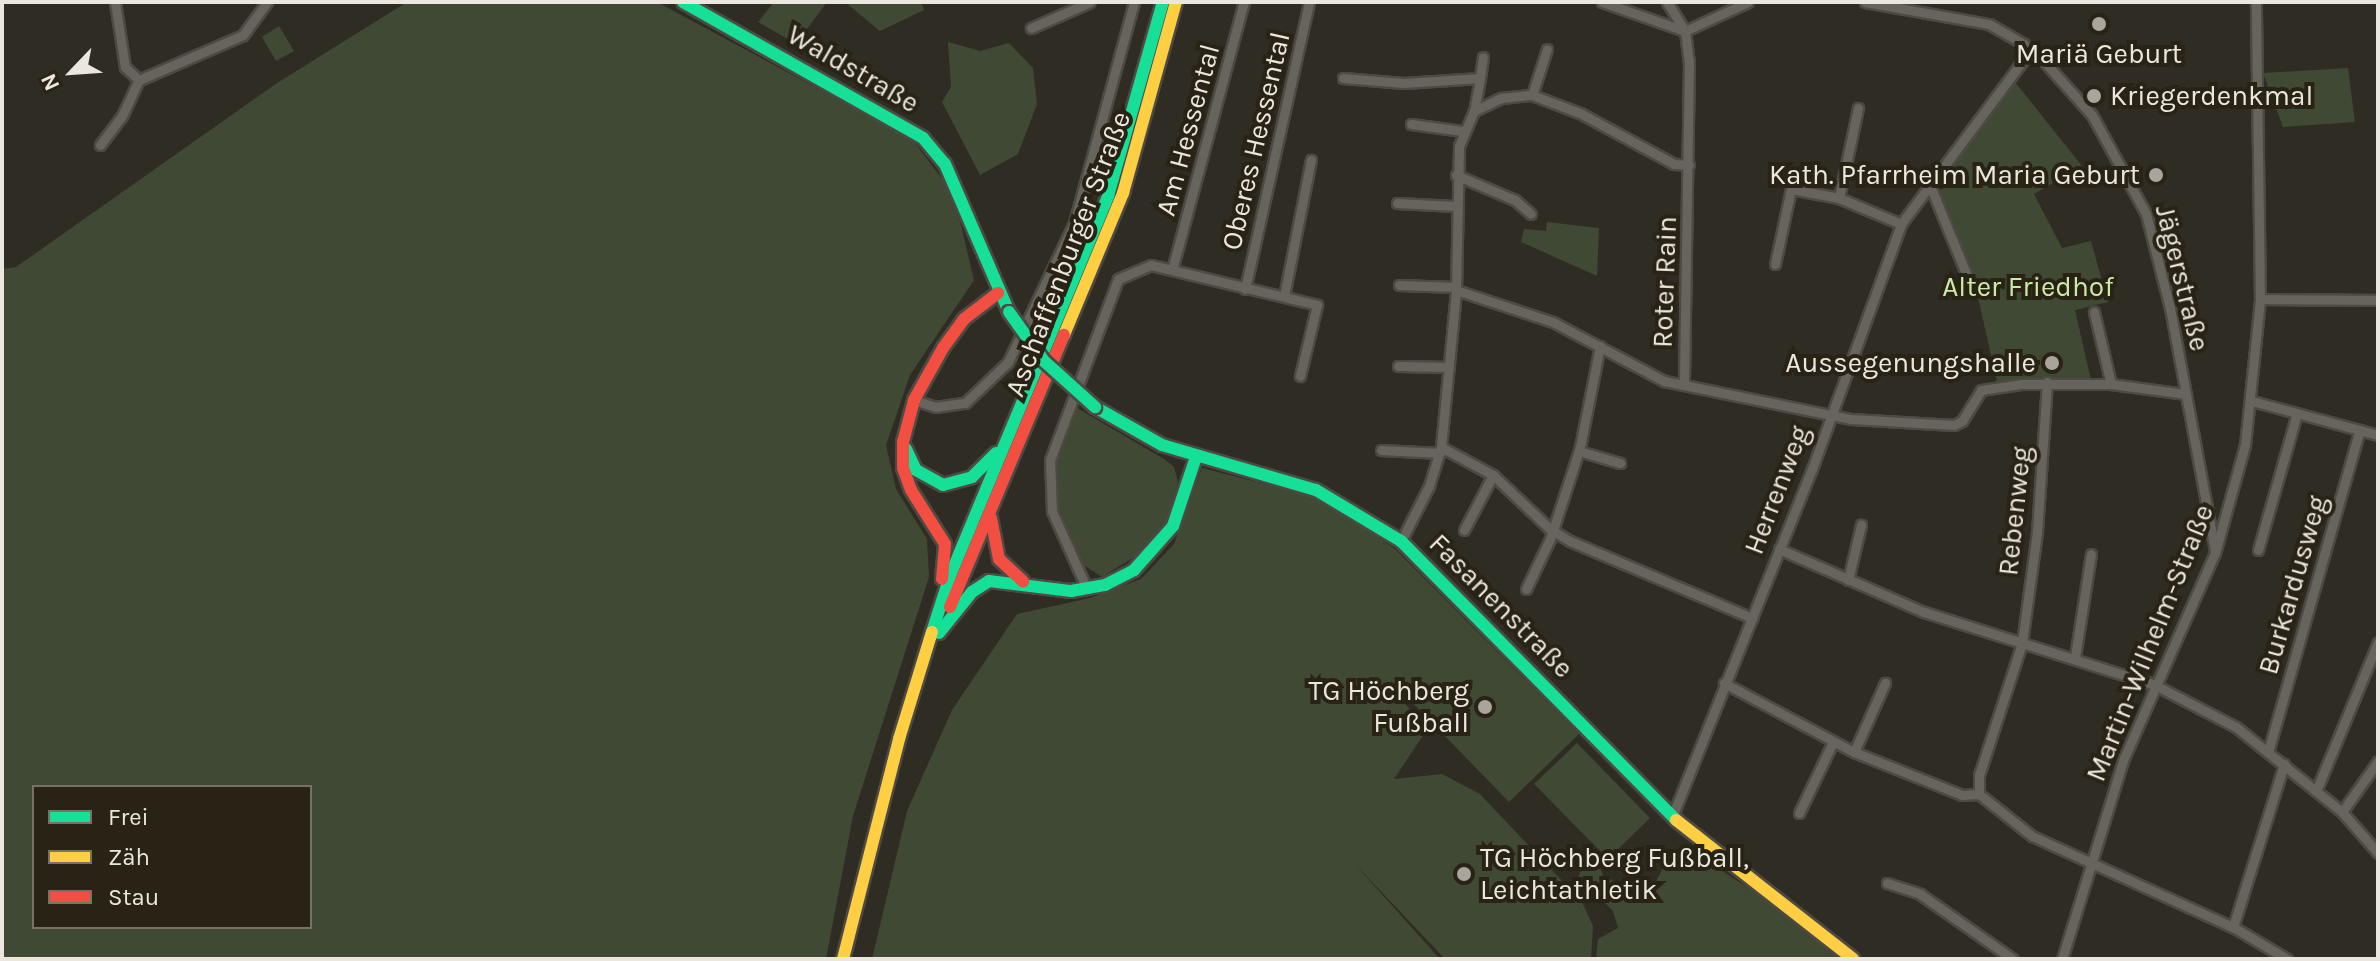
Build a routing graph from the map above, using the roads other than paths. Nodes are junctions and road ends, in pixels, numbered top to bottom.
1 (115, 2) edge
2 (267, 2) edge
3 (683, 2) edge
4 (1090, 2) edge
5 (1134, 2) edge
6 (1163, 2) edge
7 (1176, 2) edge
8 (1244, 2) edge
9 (1309, 2) edge
10 (1602, 2) edge
11 (1667, 2) edge
12 (1748, 2) edge
13 (1865, 2) edge
14 (2256, 2) edge
15 (1031, 28) dead end
16 (1685, 31) junction
17 (1547, 49) dead end
18 (2027, 55) junction
19 (1483, 57) dead end
20 (1343, 78) dead end
21 (1480, 78) junction
22 (139, 80) junction
23 (1532, 95) junction
24 (1858, 108) dead end
25 (1474, 111) junction
26 (1411, 124) dead end
27 (1463, 131) junction
28 (100, 145) dead end
29 (1311, 160) dead end
30 (1689, 165) junction
31 (1456, 175) junction
32 (1929, 183) junction
33 (1839, 198) junction
34 (1397, 203) dead end
35 (1455, 206) junction
36 (1531, 214) dead end
37 (1901, 224) junction
38 (1775, 264) dead end
39 (1172, 270) junction
40 (1970, 283) dead end
41 (1399, 285) dead end
42 (1455, 288) junction
43 (1245, 289) junction
44 (998, 293) junction
45 (1284, 296) junction
46 (2260, 299) junction
47 (2378, 300) edge
48 (2094, 312) dead end
49 (1600, 346) junction
50 (1398, 366) dead end
51 (1449, 367) junction
52 (1300, 376) dead end
53 (1059, 377) joint
54 (2047, 382) junction
55 (2111, 384) junction
56 (1684, 385) junction
57 (2185, 394) junction
58 (914, 400) junction
59 (2252, 401) junction
60 (2297, 413) junction
61 (1829, 416) junction
62 (2360, 430) junction
63 (2378, 435) edge
64 (1006, 440) junction
65 (903, 442) junction
66 (1381, 450) dead end
67 (1440, 450) junction
68 (1579, 451) junction
69 (1196, 457) junction
70 (1620, 463) dead end
71 (1493, 475) junction
72 (991, 511) junction
73 (1861, 525) dead end
74 (1550, 529) junction
75 (1464, 530) dead end
76 (1401, 541) junction
77 (1779, 549) junction
78 (2258, 550) dead end
79 (2215, 553) junction
80 (2091, 554) dead end
81 (1848, 580) junction
82 (1027, 583) junction
83 (1087, 589) junction
84 (1526, 589) dead end
85 (1752, 618) junction
86 (939, 619) junction
87 (2378, 642) edge
88 (2022, 643) junction
89 (929, 646) junction
90 (2075, 657) junction
91 (1724, 683) junction
92 (1885, 683) dead end
93 (2155, 685) junction
94 (1833, 742) junction
95 (1854, 752) junction
96 (2268, 752) junction
97 (2378, 761) edge
98 (2284, 764) junction
99 (2316, 791) junction
100 (1979, 794) junction
101 (2342, 812) junction
102 (1799, 813) dead end
103 (1672, 817) junction
104 (2378, 853) edge
105 (2092, 862) junction
106 (1887, 883) dead end
107 (2233, 927) junction
108 (843, 959) edge
109 (1853, 959) edge
110 (2013, 959) edge
111 (2062, 959) edge
112 (2287, 959) edge

1 - 22 street
2 - 22 street
3 - 44 main road, Waldstraße
4 - 15 street
5 - 58 street
6 - 64 main road, Aschaffenburger Straße
7 - 72 main road, Aschaffenburger Straße
8 - 39 street, Am Hessental
9 - 43 street, Oberes Hessental
10 - 16 street
11 - 16 street
12 - 16 street
13 - 18 street
14 - 46 street, Martin-Wilhelm-Straße
16 - 30 street, Roter Rain
17 - 23 street
18 - 32 street, Herrenweg
18 - 57 street, Jägerstraße
19 - 21 street
20 - 21 street
21 - 25 street
22 - 28 street
23 - 25 street
23 - 30 street
24 - 33 street
25 - 27 street
26 - 27 street
27 - 31 street
29 - 45 street
30 - 56 street, Roter Rain
31 - 35 street
31 - 36 street
32 - 37 street, Herrenweg
32 - 40 street
33 - 37 street
33 - 38 street
34 - 35 street
35 - 42 street
37 - 61 street, Herrenweg
39 - 43 street
39 - 83 street
41 - 42 street
42 - 49 street
42 - 51 street
43 - 45 street
44 - 53 main road, Waldstraße, bridge
44 - 58 main road
45 - 52 street
46 - 47 street
46 - 59 street, Martin-Wilhelm-Straße
48 - 55 street
49 - 56 street
49 - 68 street
50 - 51 street
51 - 67 street
53 - 69 main road, Fasanenstraße, bridge
54 - 55 street
54 - 61 street, Roter Rain
54 - 88 street, Rebenweg
55 - 57 street
56 - 61 street, Roter Rain
57 - 79 street, Jägerstraße
58 - 65 main road
59 - 60 street
59 - 79 street, Martin-Wilhelm-Straße
60 - 62 street
60 - 78 street
61 - 77 street, Herrenweg
62 - 63 street
62 - 96 street, Burkardusweg
64 - 65 main road
64 - 86 main road, Aschaffenburger Straße
65 - 86 main road
66 - 67 street
67 - 71 street
67 - 76 street
68 - 70 street
68 - 74 street
69 - 76 main road, Fasanenstraße
69 - 83 main road
71 - 74 street
71 - 75 street
72 - 82 main road
72 - 86 main road, Aschaffenburger Straße
73 - 81 street
74 - 84 street
74 - 85 street
76 - 103 main road, Fasanenstraße
77 - 81 street
77 - 85 street, Herrenweg
79 - 93 street, Martin-Wilhelm-Straße
80 - 90 street
81 - 88 street
82 - 83 main road
82 - 89 main road
85 - 91 street, Herrenweg
86 - 89 main road
87 - 99 street
88 - 90 street
88 - 100 street, Rebenweg
89 - 108 main road
90 - 93 street
91 - 94 street
91 - 103 street, Herrenweg
92 - 95 street
93 - 96 street
93 - 105 street, Martin-Wilhelm-Straße
94 - 95 street
94 - 102 street
95 - 100 street
96 - 98 street
97 - 101 street
98 - 99 street
98 - 107 street
99 - 101 street
100 - 105 street
101 - 104 street
103 - 109 main road, Fasanenstraße
105 - 107 street
105 - 111 street, Martin-Wilhelm-Straße
106 - 110 street
107 - 112 street

